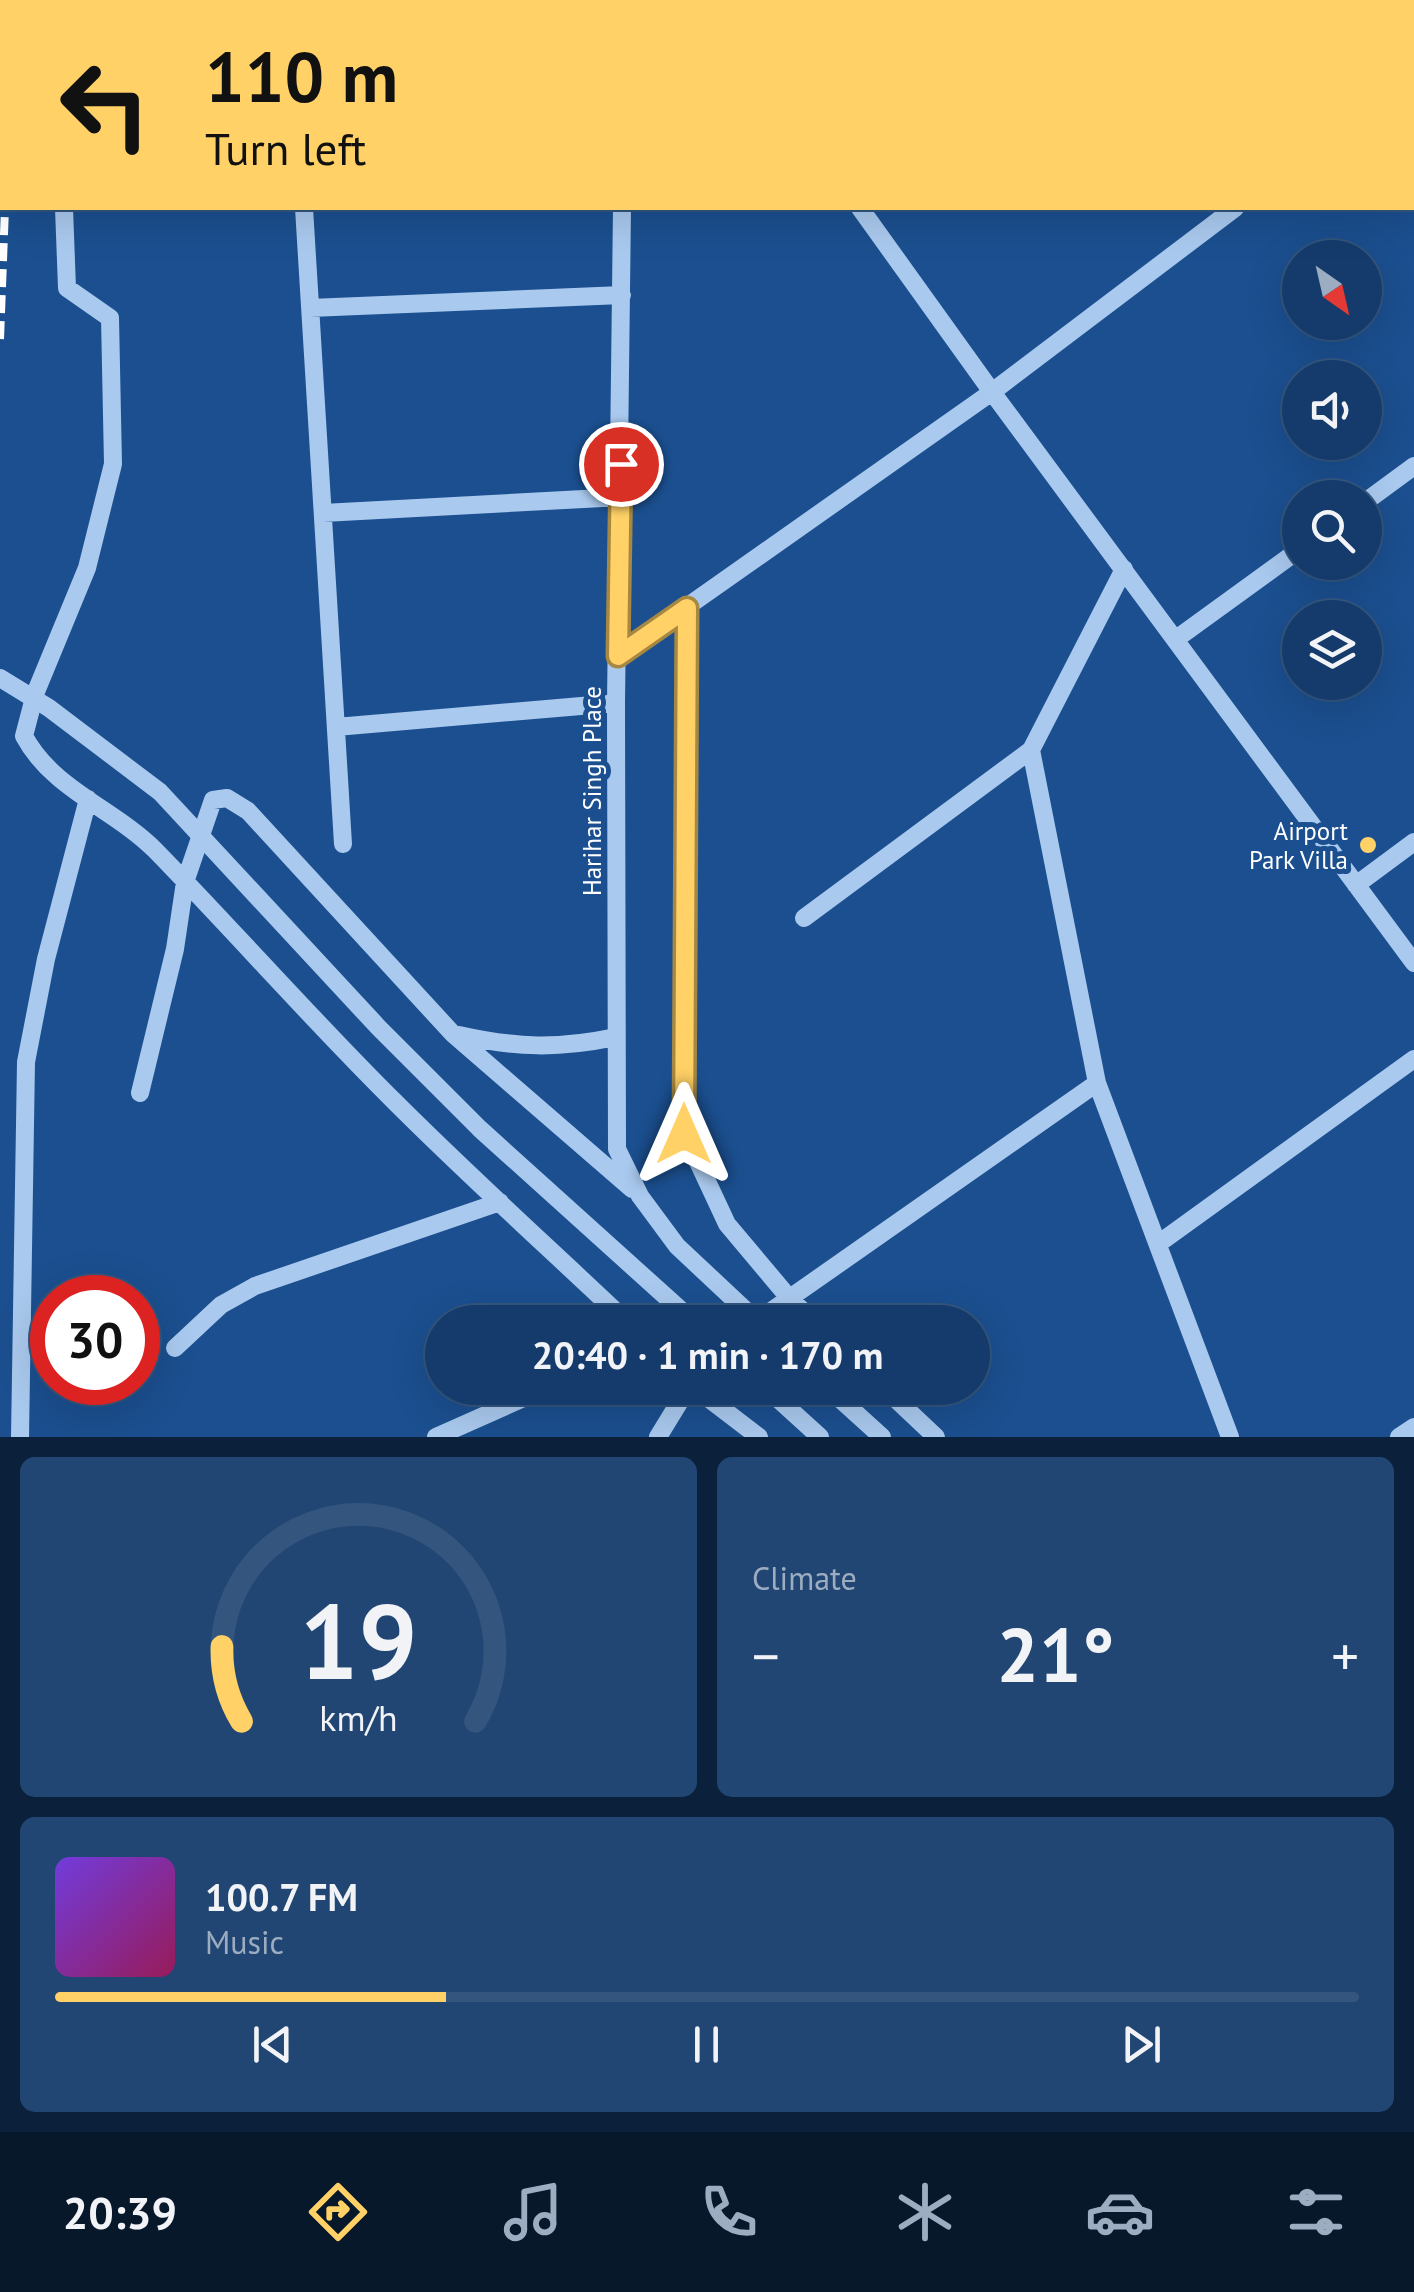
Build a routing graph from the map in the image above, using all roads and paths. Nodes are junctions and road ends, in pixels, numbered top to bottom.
1 (64, 210) edge
2 (304, 210) edge
3 (622, 210) edge
4 (861, 210) edge
5 (1233, 210) edge
6 (622, 296) junction
7 (310, 308) junction
8 (992, 392) junction
9 (1414, 466) edge
10 (1382, 490) edge
11 (621, 498) junction
12 (323, 513) junction
13 (1282, 562) edge
14 (1124, 569) junction
15 (687, 608) junction
16 (1176, 639) junction
17 (618, 656) junction
18 (0, 678) edge
19 (616, 704) junction
20 (336, 727) junction
21 (1031, 750) junction
22 (88, 800) junction
23 (1414, 842) edge
24 (343, 844) dead end
25 (185, 882) junction
26 (1356, 885) junction
27 (804, 918) dead end
28 (1414, 964) edge
29 (453, 1034) junction
30 (616, 1037) junction
31 (1414, 1059) edge
32 (1098, 1082) junction
33 (140, 1093) dead end
34 (640, 1196) junction
35 (500, 1202) junction
36 (1158, 1244) junction
37 (790, 1298) junction
38 (610, 1305) edge
39 (675, 1305) edge
40 (739, 1305) edge
41 (780, 1305) edge
42 (797, 1305) edge
43 (175, 1348) dead end
44 (508, 1405) edge
45 (680, 1405) edge
46 (715, 1405) edge
47 (785, 1405) edge
48 (847, 1405) edge
49 (902, 1405) edge
50 (1414, 1426) edge
51 (20, 1437) edge
52 (436, 1437) edge
53 (658, 1437) edge
54 (759, 1437) edge
55 (820, 1437) edge
56 (882, 1437) edge
57 (936, 1437) edge
58 (1230, 1437) edge
59 (1399, 1437) edge

1 - 22 street
2 - 7 street
3 - 6 street, Harihar Singh Place
4 - 8 street
5 - 8 street
6 - 7 street
6 - 11 street, Harihar Singh Place
7 - 12 street
8 - 14 street
8 - 15 street
9 - 10 street
11 - 12 street
11 - 17 street, Harihar Singh Place
12 - 20 street
13 - 16 street
14 - 16 street
14 - 21 street
15 - 17 street
15 - 37 street
16 - 26 street
17 - 19 street, Harihar Singh Place
18 - 39 street, bridge
19 - 20 street
19 - 30 street, Harihar Singh Place
20 - 24 street
21 - 27 street
21 - 32 street
22 - 25 street
22 - 51 street
23 - 26 street
25 - 29 street
25 - 33 street
25 - 35 street
26 - 28 street
29 - 30 street
29 - 34 street
30 - 34 street, Harihar Singh Place
31 - 36 street
32 - 36 street
32 - 37 street
34 - 40 street, Harihar Singh Place
35 - 38 street
35 - 43 street
36 - 58 street
37 - 41 street
37 - 42 street
44 - 52 street
45 - 53 street
46 - 54 street
47 - 55 street
48 - 56 street
49 - 57 street
50 - 59 street

